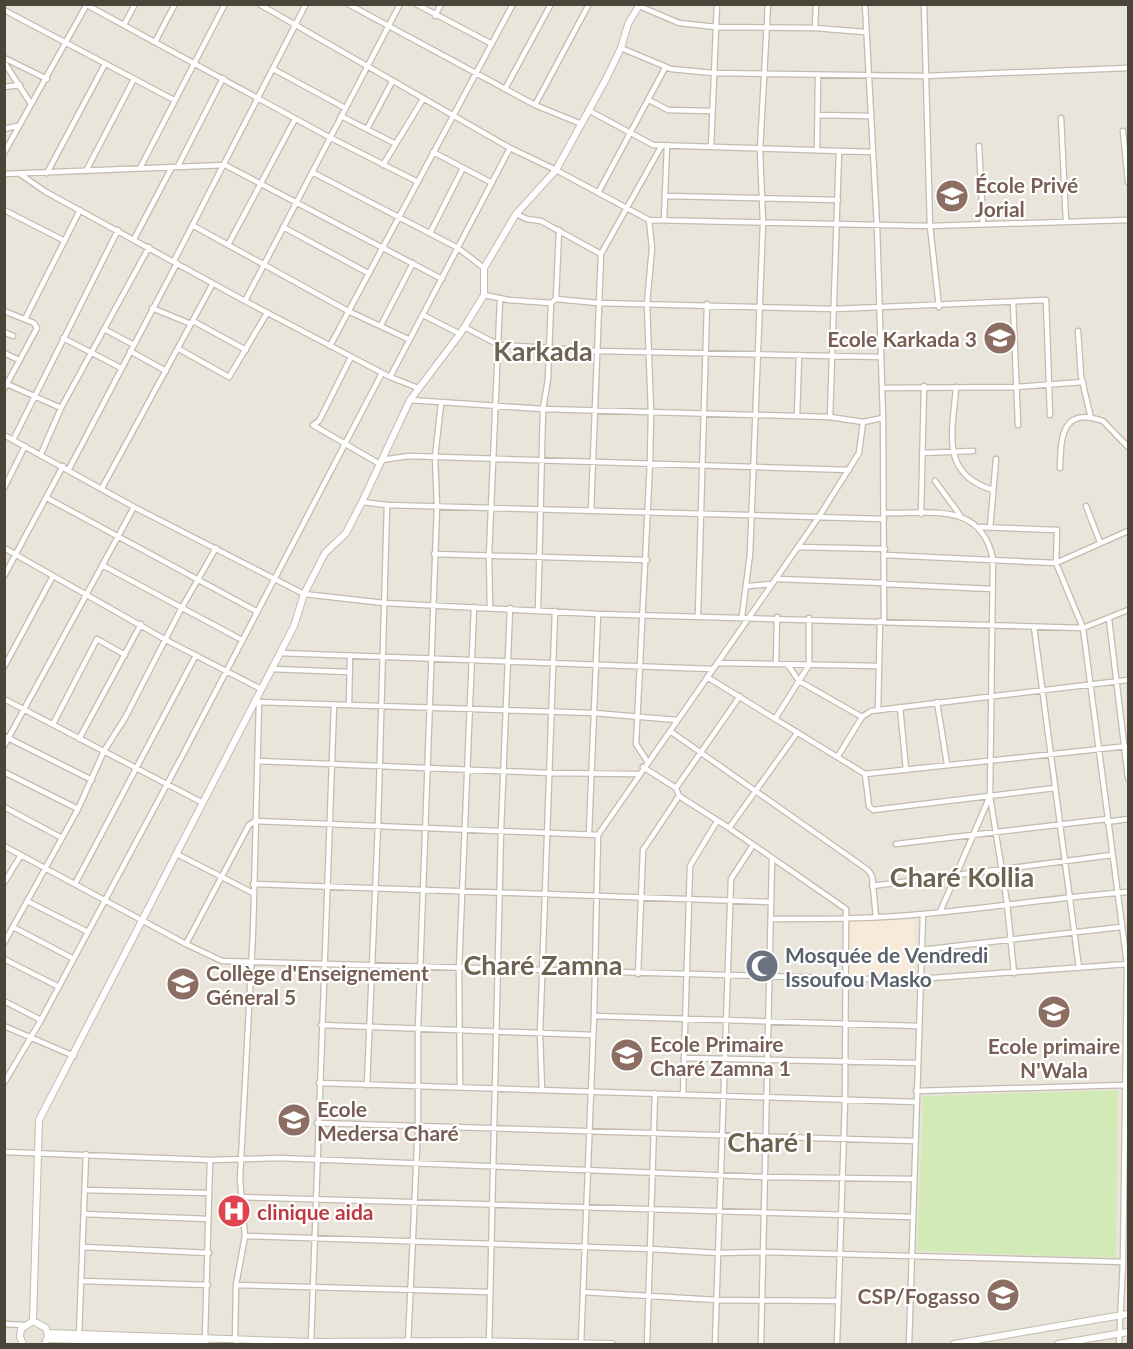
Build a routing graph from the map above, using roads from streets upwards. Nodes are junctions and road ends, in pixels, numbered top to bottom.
1 (135, 4) edge
2 (175, 4) edge
3 (225, 4) edge
4 (259, 4) edge
5 (306, 4) edge
6 (348, 4) edge
7 (400, 4) edge
8 (416, 4) edge
9 (441, 4) edge
10 (513, 4) edge
11 (551, 4) edge
12 (589, 4) edge
13 (717, 4) edge
14 (768, 4) edge
15 (816, 4) edge
16 (865, 4) edge
17 (924, 4) edge
18 (86, 5) edge
19 (640, 5) edge
20 (4, 10) edge
21 (435, 16) junction
22 (295, 24) junction
23 (124, 25) junction
24 (388, 25) junction
25 (716, 27) junction
26 (767, 28) junction
27 (815, 28) junction
28 (866, 32) junction
29 (155, 42) junction
30 (66, 44) junction
31 (492, 44) junction
32 (621, 48) junction
33 (4, 60) edge
34 (194, 63) junction
35 (105, 64) junction
36 (366, 67) junction
37 (665, 68) junction
38 (1128, 68) edge
39 (273, 69) junction
40 (476, 71) junction
41 (713, 73) junction
42 (765, 74) junction
43 (818, 76) junction
44 (867, 76) junction
45 (925, 76) junction
46 (223, 78) junction
47 (47, 79) junction
48 (134, 79) junction
49 (392, 82) junction
50 (20, 85) junction
51 (4, 87) edge
52 (505, 89) junction
53 (258, 98) junction
54 (423, 99) junction
55 (174, 100) junction
56 (649, 100) junction
57 (31, 104) junction
58 (535, 105) junction
59 (345, 108) junction
60 (588, 110) junction
61 (712, 111) junction
62 (452, 115) junction
63 (818, 115) junction
64 (341, 116) junction
65 (869, 116) junction
66 (1061, 118) dead end
67 (295, 119) junction
68 (579, 123) junction
69 (17, 126) junction
70 (4, 129) edge
71 (367, 129) junction
72 (630, 131) junction
73 (1123, 131) dead end
74 (328, 137) junction
75 (396, 144) junction
76 (664, 145) junction
77 (979, 146) dead end
78 (711, 147) junction
79 (510, 148) junction
80 (760, 150) junction
81 (817, 151) junction
82 (839, 151) junction
83 (433, 152) junction
84 (872, 152) junction
85 (4, 153) edge
86 (225, 165) junction
87 (383, 165) junction
88 (178, 166) junction
89 (172, 167) junction
90 (140, 168) junction
91 (463, 168) junction
92 (556, 170) junction
93 (86, 171) junction
94 (312, 172) junction
95 (20, 173) junction
96 (47, 173) junction
97 (4, 174) edge
98 (261, 182) junction
99 (418, 182) junction
100 (1128, 182) edge
101 (492, 183) junction
102 (598, 193) junction
103 (665, 196) junction
104 (760, 200) junction
105 (838, 200) junction
106 (297, 201) junction
107 (626, 208) junction
108 (4, 210) edge
109 (80, 210) junction
110 (516, 214) junction
111 (398, 217) junction
112 (649, 220) junction
113 (1128, 220) edge
114 (664, 221) junction
115 (1066, 221) junction
116 (763, 223) junction
117 (983, 224) junction
118 (192, 225) junction
119 (838, 225) junction
120 (877, 226) junction
121 (930, 226) junction
122 (283, 227) junction
123 (118, 230) junction
124 (559, 230) junction
125 (430, 233) junction
126 (134, 239) junction
127 (64, 241) junction
128 (228, 245) junction
129 (149, 247) junction
130 (382, 247) junction
131 (458, 248) junction
132 (601, 254) junction
133 (175, 262) junction
134 (413, 263) junction
135 (263, 266) junction
136 (484, 268) junction
137 (368, 273) junction
138 (442, 279) junction
139 (213, 285) junction
140 (484, 295) junction
141 (500, 299) junction
142 (245, 301) junction
143 (553, 301) junction
144 (1012, 302) junction
145 (598, 303) junction
146 (647, 304) junction
147 (707, 304) junction
148 (759, 306) junction
149 (939, 307) junction
150 (152, 308) junction
151 (878, 308) junction
152 (834, 309) junction
153 (4, 311) edge
154 (348, 311) junction
155 (267, 313) junction
156 (423, 315) junction
157 (25, 319) junction
158 (192, 323) junction
159 (381, 324) junction
160 (464, 327) junction
161 (104, 329) junction
162 (1078, 331) dead end
163 (4, 332) edge
164 (460, 334) junction
165 (13, 336) dead end
166 (63, 338) junction
167 (408, 339) junction
168 (134, 345) junction
169 (499, 345) junction
170 (330, 346) junction
171 (549, 347) junction
172 (179, 349) junction
173 (246, 350) junction
174 (130, 351) junction
175 (597, 351) junction
176 (92, 352) junction
177 (649, 352) junction
178 (706, 352) junction
179 (4, 353) edge
180 (756, 353) junction
181 (799, 355) junction
182 (351, 357) junction
183 (832, 357) junction
184 (881, 357) junction
185 (19, 360) junction
186 (121, 368) junction
187 (166, 371) junction
188 (382, 373) junction
189 (390, 377) junction
190 (1083, 382) junction
191 (5, 385) edge
192 (1049, 385) junction
193 (924, 386) junction
194 (956, 387) junction
195 (1015, 387) junction
196 (418, 388) junction
197 (882, 388) junction
198 (34, 396) junction
199 (410, 400) junction
200 (441, 404) junction
201 (494, 405) junction
202 (61, 408) junction
203 (543, 409) junction
204 (597, 409) junction
205 (651, 412) junction
206 (704, 413) junction
207 (754, 415) junction
208 (797, 416) junction
209 (1050, 416) dead end
210 (830, 417) junction
211 (883, 418) junction
212 (1091, 418) junction
213 (863, 422) junction
214 (1018, 425) dead end
215 (4, 435) edge
216 (13, 440) junction
217 (343, 443) junction
218 (25, 446) junction
219 (1128, 447) edge
220 (953, 451) junction
221 (973, 451) dead end
222 (922, 453) junction
223 (41, 454) junction
224 (435, 457) junction
225 (492, 459) junction
226 (996, 459) dead end
227 (542, 460) junction
228 (379, 461) junction
229 (593, 462) junction
230 (650, 463) junction
231 (702, 465) junction
232 (753, 467) junction
233 (66, 468) junction
234 (1060, 468) dead end
235 (849, 470) junction
236 (935, 481) dead end
237 (4, 488) edge
238 (102, 488) junction
239 (993, 490) junction
240 (47, 498) junction
241 (363, 502) junction
242 (387, 505) junction
243 (437, 506) junction
244 (1086, 506) dead end
245 (134, 507) junction
246 (491, 507) junction
247 (541, 508) junction
248 (591, 511) junction
249 (648, 512) junction
250 (701, 513) junction
251 (884, 513) junction
252 (921, 514) junction
253 (752, 516) junction
254 (960, 516) junction
255 (818, 518) junction
256 (884, 519) junction
257 (980, 527) junction
258 (990, 528) junction
259 (1128, 531) edge
260 (116, 537) junction
261 (1100, 542) junction
262 (798, 547) junction
263 (4, 548) edge
264 (216, 548) junction
265 (885, 549) junction
266 (16, 554) junction
267 (434, 554) junction
268 (489, 555) junction
269 (885, 555) junction
270 (539, 557) junction
271 (993, 559) junction
272 (647, 560) junction
273 (1056, 563) junction
274 (102, 565) junction
275 (4, 576) edge
276 (54, 576) junction
277 (274, 578) junction
278 (777, 579) junction
279 (197, 580) junction
280 (772, 584) junction
281 (885, 584) junction
282 (748, 586) junction
283 (992, 589) junction
284 (86, 594) junction
285 (304, 594) junction
286 (384, 603) junction
287 (432, 605) junction
288 (474, 607) junction
289 (490, 608) junction
290 (510, 608) junction
291 (181, 609) junction
292 (1128, 610) edge
293 (256, 611) junction
294 (538, 611) junction
295 (555, 612) junction
296 (598, 614) junction
297 (643, 614) junction
298 (698, 615) junction
299 (745, 616) junction
300 (777, 617) junction
301 (809, 618) junction
302 (1109, 619) junction
303 (882, 621) junction
304 (141, 624) junction
305 (992, 626) junction
306 (1034, 627) junction
307 (1083, 628) junction
308 (166, 640) junction
309 (242, 640) junction
310 (280, 653) junction
311 (125, 655) junction
312 (195, 656) junction
313 (350, 656) junction
314 (383, 658) junction
315 (431, 660) junction
316 (471, 660) junction
317 (507, 662) junction
318 (553, 663) junction
319 (717, 663) junction
320 (776, 664) junction
321 (596, 665) junction
322 (788, 665) junction
323 (809, 665) junction
324 (879, 666) junction
325 (4, 667) edge
326 (640, 667) junction
327 (272, 669) junction
328 (712, 669) junction
329 (226, 671) junction
330 (349, 672) junction
331 (707, 676) junction
332 (1128, 680) edge
333 (799, 681) junction
334 (1116, 682) junction
335 (1090, 685) junction
336 (261, 689) junction
337 (1042, 690) junction
338 (740, 696) junction
339 (989, 696) junction
340 (4, 699) edge
341 (257, 702) junction
342 (937, 702) junction
343 (334, 705) junction
344 (349, 705) junction
345 (382, 706) junction
346 (900, 707) junction
347 (431, 708) junction
348 (24, 709) junction
349 (471, 709) junction
350 (508, 710) junction
351 (878, 710) junction
352 (551, 713) junction
353 (594, 713) junction
354 (637, 716) junction
355 (862, 717) junction
356 (775, 719) junction
357 (677, 720) junction
358 (53, 724) junction
359 (670, 731) junction
360 (797, 733) junction
361 (7, 737) edge
362 (79, 739) junction
363 (4, 746) edge
364 (1126, 746) edge
365 (1098, 748) junction
366 (104, 752) junction
367 (701, 752) junction
368 (1050, 754) junction
369 (838, 756) junction
370 (989, 760) junction
371 (647, 761) junction
372 (257, 762) junction
373 (947, 764) junction
374 (332, 765) junction
375 (380, 767) junction
376 (643, 767) junction
377 (138, 768) junction
378 (429, 768) junction
379 (466, 769) junction
380 (906, 769) junction
381 (504, 771) junction
382 (4, 772) edge
383 (549, 773) junction
384 (591, 774) junction
385 (639, 774) junction
386 (865, 774) junction
387 (1128, 778) edge
388 (92, 780) junction
389 (166, 784) junction
390 (676, 788) junction
391 (1055, 788) junction
392 (755, 790) junction
393 (679, 796) junction
394 (990, 796) junction
395 (203, 802) junction
396 (4, 807) edge
397 (78, 809) junction
398 (1128, 819) edge
399 (1107, 820) junction
400 (255, 821) junction
401 (716, 822) junction
402 (330, 824) junction
403 (378, 825) junction
404 (1059, 825) junction
405 (427, 827) junction
406 (465, 828) junction
407 (729, 828) junction
408 (501, 830) junction
409 (547, 832) junction
410 (589, 833) junction
411 (996, 833) junction
412 (598, 835) junction
413 (971, 836) junction
414 (62, 838) junction
415 (896, 844) dead end
416 (753, 845) junction
417 (4, 846) edge
418 (177, 854) junction
419 (21, 855) junction
420 (1112, 855) junction
421 (772, 859) junction
422 (1064, 861) junction
423 (46, 868) junction
424 (1000, 868) junction
425 (954, 875) junction
426 (221, 878) junction
427 (5, 880) edge
428 (75, 884) junction
429 (253, 884) junction
430 (328, 886) junction
431 (872, 886) junction
432 (373, 889) junction
433 (424, 890) junction
434 (464, 891) junction
435 (501, 892) junction
436 (1128, 892) edge
437 (253, 893) junction
438 (1117, 893) junction
439 (545, 895) junction
440 (596, 896) junction
441 (1068, 896) junction
442 (641, 897) junction
443 (103, 899) junction
444 (688, 899) junction
445 (730, 900) junction
446 (27, 901) junction
447 (771, 902) junction
448 (1007, 903) junction
449 (940, 912) junction
450 (923, 914) junction
451 (876, 917) junction
452 (846, 918) junction
453 (771, 919) junction
454 (143, 920) junction
455 (13, 927) junction
456 (1121, 927) junction
457 (86, 931) junction
458 (1074, 932) junction
459 (1011, 939) junction
460 (4, 943) edge
461 (186, 944) junction
462 (921, 950) junction
463 (72, 958) junction
464 (4, 959) edge
465 (251, 961) junction
466 (325, 963) junction
467 (1128, 964) edge
468 (371, 965) junction
469 (421, 967) junction
470 (459, 968) junction
471 (1079, 968) junction
472 (498, 969) junction
473 (543, 970) junction
474 (594, 972) junction
475 (1014, 973) junction
476 (638, 974) junction
477 (688, 975) junction
478 (729, 977) junction
479 (771, 978) junction
480 (846, 980) junction
481 (920, 980) junction
482 (59, 987) junction
483 (4, 1001) edge
484 (594, 1016) junction
485 (687, 1018) junction
486 (41, 1020) junction
487 (727, 1021) junction
488 (769, 1022) junction
489 (847, 1023) junction
490 (321, 1025) junction
491 (4, 1026) edge
492 (919, 1026) junction
493 (371, 1027) junction
494 (418, 1029) junction
495 (497, 1030) junction
496 (458, 1031) junction
497 (540, 1034) junction
498 (593, 1035) junction
499 (1127, 1037) edge
500 (29, 1039) junction
501 (74, 1056) junction
502 (685, 1058) junction
503 (725, 1059) junction
504 (768, 1060) junction
505 (843, 1063) junction
506 (917, 1064) junction
507 (4, 1083) edge
508 (319, 1083) junction
509 (367, 1084) junction
510 (1125, 1085) junction
511 (418, 1086) junction
512 (460, 1087) junction
513 (495, 1088) junction
514 (542, 1090) junction
515 (591, 1091) junction
516 (916, 1091) junction
517 (655, 1093) junction
518 (683, 1094) junction
519 (724, 1096) junction
520 (765, 1097) junction
521 (845, 1100) junction
522 (916, 1102) junction
523 (1127, 1117) edge
524 (317, 1124) junction
525 (418, 1126) junction
526 (495, 1129) junction
527 (589, 1132) junction
528 (654, 1133) junction
529 (723, 1136) junction
530 (765, 1138) junction
531 (843, 1140) junction
532 (915, 1141) junction
533 (4, 1152) edge
534 (37, 1154) junction
535 (86, 1154) junction
536 (241, 1159) junction
537 (210, 1160) junction
538 (316, 1161) junction
539 (415, 1163) junction
540 (493, 1166) junction
541 (588, 1168) junction
542 (653, 1170) junction
543 (722, 1174) junction
544 (765, 1176) junction
545 (842, 1177) junction
546 (914, 1179) junction
547 (85, 1190) junction
548 (208, 1193) junction
549 (1126, 1193) edge
550 (240, 1197) junction
551 (315, 1199) junction
552 (414, 1201) junction
553 (492, 1206) junction
554 (586, 1207) junction
555 (652, 1209) junction
556 (765, 1213) junction
557 (84, 1214) junction
558 (720, 1214) junction
559 (840, 1215) junction
560 (912, 1217) junction
561 (208, 1219) junction
562 (245, 1236) junction
563 (314, 1239) junction
564 (413, 1242) junction
565 (491, 1244) junction
566 (84, 1247) junction
567 (585, 1247) junction
568 (651, 1249) junction
569 (765, 1252) junction
570 (209, 1253) junction
571 (718, 1253) junction
572 (839, 1254) junction
573 (911, 1256) junction
574 (1123, 1262) junction
575 (83, 1281) junction
576 (208, 1285) junction
577 (236, 1285) junction
578 (312, 1286) junction
579 (411, 1290) junction
580 (489, 1292) junction
581 (583, 1292) junction
582 (649, 1296) junction
583 (763, 1299) junction
584 (717, 1300) junction
585 (838, 1301) junction
586 (1125, 1315) edge
587 (33, 1321) junction
588 (4, 1324) edge
589 (25, 1324) junction
590 (1125, 1332) edge
591 (47, 1339) edge
592 (79, 1340) edge
593 (206, 1341) edge
594 (236, 1342) edge
595 (311, 1342) junction
596 (120, 1343) edge
597 (408, 1343) edge
598 (489, 1343) edge
599 (23, 1344) edge
600 (193, 1344) edge
601 (581, 1344) edge
602 (612, 1344) edge
603 (647, 1344) edge
604 (715, 1344) edge
605 (761, 1344) edge
606 (837, 1344) edge
607 (909, 1344) edge
608 (954, 1344) edge
609 (1059, 1344) edge
610 (1119, 1344) edge

1 - 23 street
2 - 29 street
3 - 34 street
4 - 22 street
5 - 22 street
6 - 24 street
7 - 24 street
8 - 21 street
9 - 21 street
10 - 31 street
11 - 52 street
12 - 58 street
13 - 25 street
14 - 26 street
15 - 27 street
16 - 28 street
17 - 45 street
18 - 23 street
18 - 30 street
19 - 25 street
19 - 32 street
20 - 30 street
21 - 31 street
22 - 36 street
22 - 39 street
23 - 29 street
24 - 36 street
24 - 40 street
25 - 26 street
25 - 41 street
26 - 27 street
26 - 42 street
27 - 28 street
28 - 44 street
29 - 34 street
30 - 35 street
30 - 47 street
31 - 40 street
32 - 37 street
32 - 60 street
33 - 47 street
33 - 50 street
34 - 46 street
34 - 55 street
35 - 48 street
35 - 96 street
36 - 49 street
36 - 59 street
37 - 41 street
37 - 56 street
38 - 45 street
39 - 53 street
39 - 59 street
40 - 52 street
40 - 62 street
41 - 42 street
41 - 61 street
42 - 43 street
42 - 80 street
43 - 44 street
43 - 63 street
44 - 45 street
44 - 65 street
45 - 121 street
46 - 53 street
46 - 88 street
47 - 57 street
48 - 55 street
48 - 93 street
49 - 54 street
49 - 71 street
50 - 51 street
50 - 57 street
52 - 58 street
53 - 67 street
53 - 86 street
54 - 62 street
54 - 75 street
55 - 90 street
56 - 61 street
56 - 72 street
57 - 69 street
58 - 68 street
59 - 64 street
60 - 68 street
60 - 72 street
61 - 78 street
62 - 79 street
62 - 83 street
63 - 65 street
63 - 81 street
64 - 71 street
64 - 74 street
65 - 84 street
66 - 115 street
67 - 74 street
67 - 98 street
68 - 92 street
69 - 70 street
69 - 85 street
71 - 75 street
72 - 76 street
72 - 102 street
73 - 100 street
74 - 87 street
74 - 94 street
75 - 87 street
76 - 78 street
76 - 103 street
76 - 107 street
77 - 117 street
78 - 80 street
79 - 92 street
79 - 101 street
80 - 81 street
80 - 104 street
81 - 82 street
82 - 84 street
82 - 105 street
83 - 91 street
83 - 99 street
84 - 120 street
86 - 88 street
86 - 98 street
86 - 118 street
87 - 99 street
88 - 89 street
89 - 90 street
89 - 126 street
90 - 93 street
91 - 101 street
91 - 125 street
92 - 102 street
92 - 110 street
93 - 96 street
94 - 106 street
94 - 111 street
95 - 96 street
95 - 97 street
95 - 109 street
98 - 106 street
98 - 128 street
99 - 111 street
101 - 131 street
102 - 107 street
103 - 104 street
103 - 114 street
104 - 105 street
104 - 116 street
105 - 119 street
106 - 122 street
106 - 130 street
107 - 112 street
107 - 132 street
108 - 127 street
109 - 123 street
109 - 127 street
110 - 124 street
110 - 136 street
111 - 125 street
111 - 130 street
112 - 114 street
112 - 146 street
113 - 115 street
114 - 116 street
115 - 117 street
116 - 119 street
116 - 148 street
117 - 121 street
118 - 128 street
118 - 133 street
119 - 120 street
119 - 152 street
120 - 121 street
120 - 151 street
121 - 149 street
122 - 135 street
122 - 137 street
123 - 126 street
123 - 166 street
124 - 132 street
124 - 143 street
125 - 131 street
126 - 129 street
127 - 157 street
128 - 135 street
129 - 133 street
129 - 161 street
130 - 134 street
130 - 137 street
131 - 136 street
131 - 138 street
132 - 145 street
133 - 139 street
133 - 150 street
134 - 138 street
134 - 159 street
135 - 142 street
135 - 154 street
136 - 140 street
137 - 154 street
138 - 156 street
139 - 142 street
139 - 158 street
140 - 141 street
140 - 160 street
141 - 143 street
141 - 169 street
142 - 155 street
143 - 145 street
143 - 171 street
144 - 149 street
144 - 192 street
144 - 195 street
145 - 146 street
145 - 175 street
146 - 147 street
146 - 177 street
147 - 148 street
147 - 178 street
148 - 152 street
148 - 180 street
149 - 151 street
150 - 158 street
150 - 168 street
151 - 152 street
151 - 184 street
152 - 183 street
153 - 157 street
154 - 159 street
154 - 170 street
155 - 170 street
155 - 173 street
156 - 164 street
156 - 167 street
157 - 185 street
158 - 172 street
158 - 173 street
159 - 167 street
160 - 164 street
160 - 169 street
161 - 168 street
161 - 176 street
162 - 190 street
163 - 165 street
164 - 196 street
166 - 176 street
166 - 198 street
167 - 189 street
168 - 174 street
169 - 171 street
169 - 201 street
170 - 182 street
171 - 175 street
171 - 203 street
172 - 173 street
172 - 187 street
174 - 186 street
174 - 187 street
175 - 177 street
175 - 204 street
176 - 186 street
176 - 202 street
177 - 178 street
177 - 205 street
178 - 180 street
178 - 206 street
179 - 185 street
180 - 181 street
180 - 207 street
181 - 183 street
181 - 208 street
182 - 188 street
182 - 217 street
183 - 184 street
183 - 210 street
184 - 197 street
185 - 191 street
186 - 233 street
187 - 238 street
188 - 189 street
188 - 217 street
189 - 196 street
190 - 192 street
190 - 212 street
191 - 198 street
192 - 195 street
192 - 209 street
193 - 194 street
193 - 197 street
193 - 222 street
194 - 195 street
194 - 220 street
195 - 214 street
196 - 199 street
197 - 211 street
198 - 202 street
198 - 216 street
199 - 200 street
199 - 228 street
200 - 201 street
200 - 224 street
201 - 203 street
201 - 225 street
202 - 223 street
203 - 204 street
203 - 227 street
204 - 205 street
204 - 229 street
205 - 206 street
205 - 230 street
206 - 207 street
206 - 231 street
207 - 208 street
207 - 232 street
208 - 210 street
210 - 213 street
211 - 213 street
211 - 251 street
212 - 219 street
212 - 234 street
213 - 235 street
215 - 216 street
216 - 218 street
217 - 228 street
217 - 277 street
218 - 223 street
218 - 237 street
220 - 221 street
220 - 222 street
220 - 239 street
222 - 252 street
223 - 233 street
224 - 225 street
224 - 228 street
224 - 243 street
225 - 227 street
225 - 246 street
226 - 239 street
227 - 229 street
227 - 247 street
228 - 241 street
229 - 230 street
229 - 248 street
230 - 231 street
230 - 249 street
231 - 232 street
231 - 250 street
232 - 235 street
232 - 253 street
233 - 238 street
233 - 240 street
235 - 255 street
236 - 254 street
238 - 245 street
239 - 258 street
240 - 260 street
240 - 266 street
241 - 242 street
241 - 285 street
242 - 243 street
242 - 286 street
243 - 246 street
243 - 267 street
244 - 261 street
245 - 260 street
245 - 264 street
246 - 247 street
246 - 268 street
247 - 248 street
247 - 270 street
248 - 249 street
249 - 250 street
249 - 272 street
250 - 253 street
250 - 298 street
251 - 252 street
251 - 256 street
252 - 254 street
253 - 255 street
253 - 282 street
254 - 257 street
255 - 256 street
255 - 262 street
256 - 265 street
257 - 258 street
257 - 271 street
258 - 273 street
259 - 261 street
260 - 274 street
260 - 279 street
261 - 273 street
262 - 265 street
262 - 278 street
263 - 266 street
264 - 277 street
264 - 279 street
265 - 269 street
266 - 275 street
266 - 276 street
267 - 268 street
267 - 287 street
268 - 270 street
268 - 289 street
269 - 271 street
269 - 281 street
270 - 272 street
270 - 294 street
271 - 273 street
271 - 283 street
272 - 297 street
273 - 307 street
274 - 284 street
274 - 291 street
276 - 284 street
276 - 325 street
277 - 285 street
277 - 293 street
278 - 280 street
278 - 281 street
279 - 291 street
279 - 293 street
280 - 282 street
280 - 299 street
281 - 283 street
281 - 303 street
282 - 299 street
283 - 305 street
284 - 304 street
284 - 348 street
285 - 286 street
285 - 310 street
286 - 287 street
286 - 314 street
287 - 288 street
287 - 315 street
288 - 289 street
288 - 316 street
289 - 290 street
290 - 294 street
290 - 317 street
291 - 308 street
291 - 309 street
292 - 302 street
293 - 309 street
294 - 295 street
295 - 296 street
295 - 318 street
296 - 297 street
296 - 321 street
297 - 298 street
297 - 326 street
298 - 299 street
299 - 300 street
299 - 319 street
300 - 301 street
300 - 320 street
301 - 303 street
301 - 323 street
302 - 307 street
302 - 334 street
303 - 305 street
303 - 324 street
304 - 308 street
304 - 311 street
305 - 306 street
305 - 339 street
306 - 307 street
306 - 337 street
307 - 335 street
308 - 312 street
308 - 366 street
309 - 329 street
310 - 313 street
310 - 327 street
311 - 358 street
311 - 362 street
312 - 329 street
312 - 377 street
313 - 314 street
313 - 330 street
314 - 315 street
314 - 345 street
315 - 316 street
315 - 347 street
316 - 317 street
316 - 349 street
317 - 318 street
317 - 350 street
318 - 321 street
318 - 352 street
319 - 320 street
319 - 328 street
320 - 322 street
321 - 326 street
321 - 353 street
322 - 323 street
322 - 333 street
323 - 324 street
323 - 333 street
324 - 351 street
326 - 328 street
326 - 354 street
327 - 330 street
327 - 336 street
328 - 331 street
329 - 336 street
329 - 389 street
330 - 344 street
331 - 338 street
331 - 357 street
332 - 334 street
333 - 355 street
333 - 356 street
334 - 335 street
334 - 364 street
335 - 337 street
335 - 365 street
336 - 341 street
337 - 339 street
337 - 368 street
338 - 356 street
338 - 367 street
339 - 342 street
339 - 370 street
340 - 348 street
341 - 343 street
341 - 372 street
341 - 395 street
342 - 346 street
342 - 373 street
343 - 344 street
343 - 374 street
344 - 345 street
345 - 347 street
345 - 375 street
346 - 351 street
346 - 380 street
347 - 349 street
347 - 378 street
348 - 358 street
348 - 361 street
349 - 350 street
349 - 379 street
350 - 352 street
350 - 381 street
351 - 355 street
352 - 353 street
352 - 383 street
353 - 354 street
353 - 384 street
354 - 357 street
354 - 371 street
355 - 369 street
356 - 360 street
357 - 359 street
358 - 362 street
359 - 367 street
359 - 371 street
360 - 369 street
360 - 392 street
361 - 363 street
361 - 388 street
362 - 366 street
364 - 365 street
364 - 387 street
365 - 368 street
365 - 399 street
366 - 377 street
366 - 388 street
367 - 390 street
367 - 392 street
368 - 370 street
368 - 391 street
369 - 386 street
370 - 373 street
370 - 394 street
371 - 376 street
372 - 374 street
372 - 400 street
373 - 380 street
374 - 375 street
374 - 402 street
375 - 378 street
375 - 403 street
376 - 385 street
376 - 390 street
377 - 389 street
377 - 428 street
378 - 379 street
378 - 405 street
379 - 381 street
379 - 406 street
380 - 386 street
381 - 383 street
381 - 408 street
382 - 397 street
383 - 384 street
383 - 409 street
384 - 385 street
384 - 410 street
385 - 412 street
386 - 394 street
388 - 397 street
389 - 395 street
389 - 443 street
390 - 393 street
391 - 394 street
391 - 404 street
392 - 407 street
392 - 431 street
393 - 401 street
393 - 442 street
394 - 411 street
394 - 413 street
395 - 418 street
396 - 414 street
397 - 414 street
398 - 399 street
399 - 404 street
399 - 420 street
400 - 402 street
400 - 426 street
400 - 429 street
401 - 407 street
401 - 444 street
402 - 403 street
402 - 430 street
403 - 405 street
403 - 432 street
404 - 411 street
404 - 422 street
405 - 406 street
405 - 433 street
406 - 408 street
406 - 434 street
407 - 416 street
408 - 409 street
408 - 435 street
409 - 410 street
409 - 439 street
410 - 412 street
411 - 413 street
411 - 424 street
412 - 440 street
413 - 415 street
413 - 425 street
414 - 423 street
416 - 421 street
416 - 445 street
417 - 419 street
418 - 426 street
418 - 454 street
419 - 423 street
419 - 427 street
420 - 422 street
420 - 438 street
421 - 447 street
421 - 452 street
422 - 424 street
422 - 441 street
423 - 428 street
423 - 446 street
424 - 425 street
424 - 448 street
425 - 431 street
425 - 449 street
426 - 437 street
426 - 461 street
428 - 443 street
429 - 430 street
429 - 437 street
430 - 432 street
430 - 466 street
431 - 451 street
432 - 433 street
432 - 468 street
433 - 434 street
433 - 469 street
434 - 435 street
434 - 470 street
435 - 439 street
435 - 472 street
436 - 438 street
437 - 465 street
438 - 441 street
438 - 456 street
439 - 440 street
439 - 473 street
440 - 442 street
440 - 474 street
441 - 448 street
441 - 458 street
442 - 444 street
442 - 476 street
443 - 454 street
443 - 457 street
444 - 445 street
444 - 477 street
445 - 447 street
445 - 478 street
446 - 455 street
446 - 457 street
447 - 453 street
448 - 449 street
448 - 459 street
449 - 450 street
450 - 451 street
450 - 462 street
451 - 452 street
452 - 453 street
452 - 480 street
453 - 479 street
454 - 461 street
454 - 501 street
455 - 460 street
455 - 463 street
456 - 458 street
456 - 467 street
457 - 463 street
458 - 459 street
458 - 471 street
459 - 462 street
459 - 475 street
461 - 465 street
462 - 481 street
463 - 482 street
464 - 482 street
465 - 466 street
465 - 536 street
466 - 468 street
466 - 490 street
467 - 471 street
467 - 499 street
468 - 469 street
468 - 493 street
469 - 470 street
469 - 494 street
470 - 472 street
470 - 496 street
471 - 475 street
472 - 473 street
472 - 495 street
473 - 474 street
473 - 497 street
474 - 476 street
474 - 484 street
475 - 481 street
476 - 477 street
477 - 478 street
477 - 485 street
478 - 479 street
478 - 487 street
479 - 480 street
479 - 488 street
480 - 481 street
480 - 489 street
481 - 492 street
482 - 486 street
483 - 486 street
484 - 485 street
484 - 498 street
485 - 487 street
485 - 502 street
486 - 500 street
487 - 488 street
487 - 503 street
488 - 489 street
488 - 504 street
489 - 492 street
489 - 505 street
490 - 493 street
490 - 508 street
491 - 500 street
492 - 506 street
493 - 494 street
493 - 509 street
494 - 496 street
494 - 511 street
495 - 496 street
495 - 497 street
495 - 513 street
496 - 512 street
497 - 498 street
497 - 514 street
498 - 515 street
499 - 510 street
500 - 501 street
500 - 507 street
501 - 534 street
502 - 503 street
502 - 518 street
503 - 504 street
503 - 519 street
504 - 505 street
504 - 520 street
505 - 506 street
505 - 521 street
506 - 516 street
508 - 509 street
508 - 524 street
509 - 511 street
510 - 516 street
510 - 523 street
511 - 512 street
511 - 525 street
512 - 513 street
513 - 514 street
513 - 526 street
514 - 515 street
515 - 517 street
515 - 527 street
516 - 522 street
517 - 518 street
517 - 528 street
518 - 519 street
519 - 520 street
519 - 529 street
520 - 521 street
520 - 530 street
521 - 522 street
521 - 531 street
522 - 532 street
523 - 549 street
524 - 525 street
524 - 538 street
525 - 526 street
525 - 539 street
526 - 527 street
526 - 540 street
527 - 528 street
527 - 541 street
528 - 529 street
528 - 542 street
529 - 530 street
529 - 543 street
530 - 531 street
530 - 544 street
531 - 532 street
531 - 545 street
532 - 546 street
533 - 534 street
534 - 535 street
534 - 587 street
535 - 537 street
535 - 547 street
536 - 537 street
536 - 538 street
536 - 550 street
537 - 548 street
538 - 539 street
538 - 551 street
539 - 540 street
539 - 552 street
540 - 541 street
540 - 553 street
541 - 542 street
541 - 554 street
542 - 543 street
542 - 555 street
543 - 544 street
543 - 558 street
544 - 545 street
544 - 556 street
545 - 546 street
545 - 559 street
546 - 560 street
547 - 548 street
547 - 557 street
548 - 561 street
549 - 574 street
550 - 551 street
550 - 562 street
551 - 552 street
551 - 563 street
552 - 553 street
552 - 564 street
553 - 554 street
553 - 565 street
554 - 555 street
554 - 567 street
555 - 558 street
555 - 568 street
556 - 558 street
556 - 559 street
556 - 569 street
557 - 561 street
557 - 566 street
558 - 571 street
559 - 560 street
559 - 572 street
560 - 573 street
561 - 570 street
562 - 563 street
562 - 577 street
563 - 564 street
563 - 578 street
564 - 565 street
564 - 579 street
565 - 567 street
565 - 580 street
566 - 570 street
566 - 575 street
567 - 568 street
567 - 581 street
568 - 571 street
568 - 582 street
569 - 571 street
569 - 572 street
569 - 583 street
570 - 576 street
571 - 584 street
572 - 573 street
572 - 585 street
573 - 574 street
573 - 607 street
574 - 586 street
575 - 576 street
575 - 592 street
576 - 593 street
577 - 578 street
577 - 594 street
578 - 579 street
578 - 595 street
579 - 580 street
579 - 597 street
580 - 598 street
581 - 582 street
581 - 601 street
582 - 584 street
582 - 603 street
583 - 584 street
583 - 585 street
583 - 605 street
584 - 604 street
585 - 606 street
586 - 590 street
586 - 608 street
587 - 589 street
587 - 591 street
588 - 589 street
589 - 599 street
590 - 609 street
590 - 610 street
591 - 592 street
592 - 593 street
592 - 596 street
593 - 594 street
593 - 600 street
594 - 595 street
595 - 597 street
596 - 600 street
597 - 598 street
598 - 601 street
601 - 602 street

